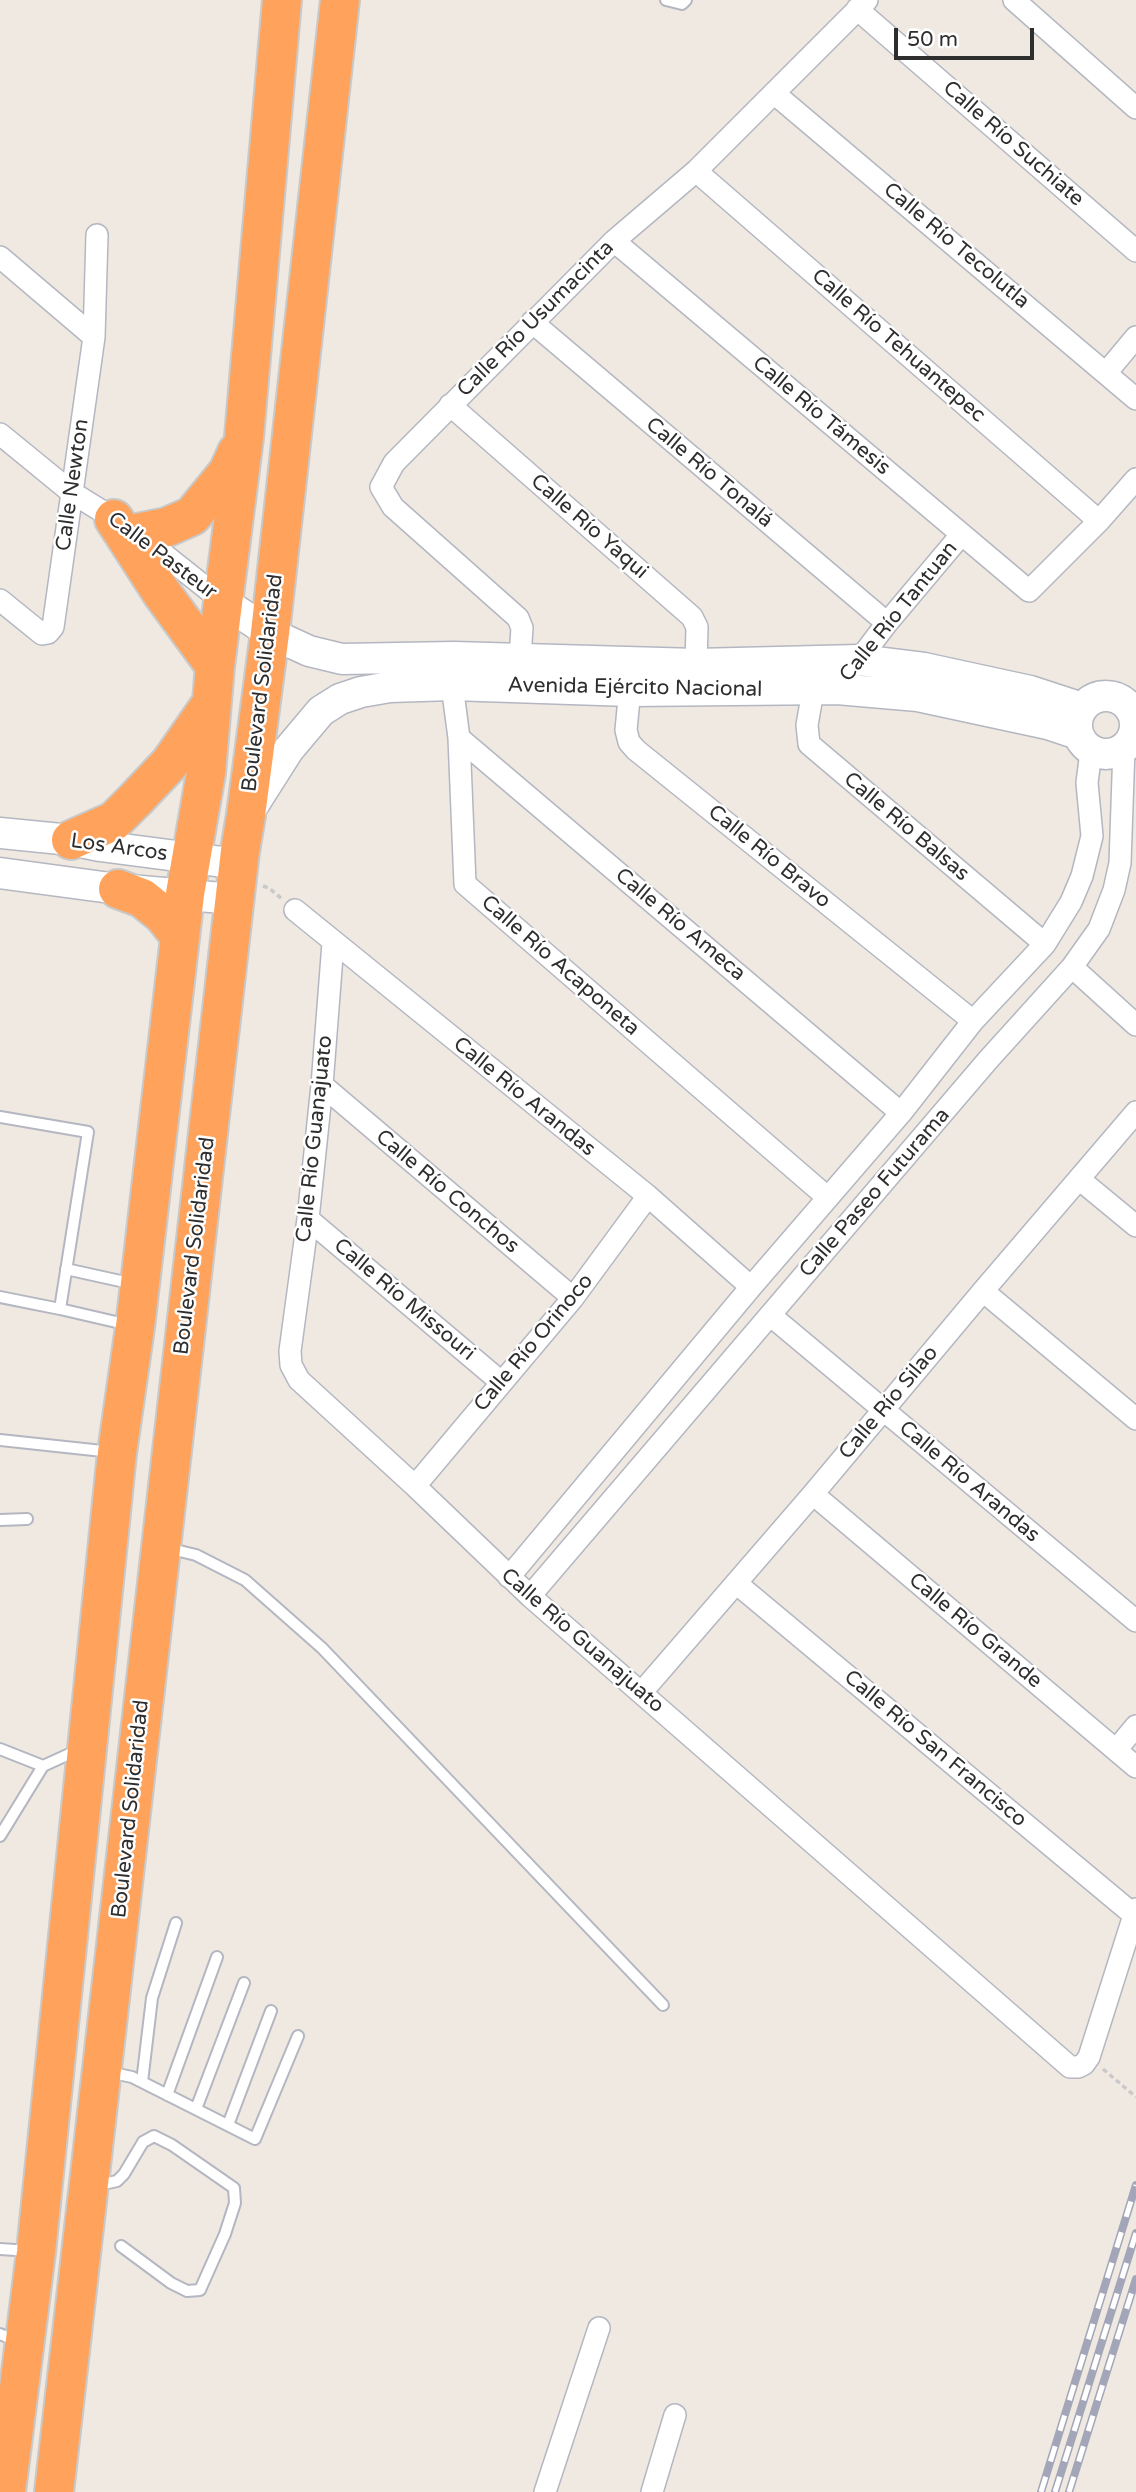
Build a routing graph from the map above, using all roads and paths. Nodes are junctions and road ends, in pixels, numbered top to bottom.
1 (282, 0) edge
2 (340, 0) edge
3 (666, 0) edge
4 (686, 0) edge
5 (1015, 1) edge
6 (862, 5) edge
7 (775, 94) junction
8 (1136, 108) edge
9 (696, 171) junction
10 (97, 235) dead end
11 (614, 241) junction
12 (1136, 251) edge
13 (0, 257) edge
14 (531, 322) junction
15 (94, 337) junction
16 (1136, 337) edge
17 (1106, 373) junction
18 (1136, 399) edge
19 (450, 405) junction
20 (0, 434) edge
21 (244, 437) junction
22 (1136, 479) edge
23 (71, 492) junction
24 (1099, 521) junction
25 (126, 526) junction
26 (961, 535) junction
27 (0, 600) edge
28 (225, 603) junction
29 (887, 623) junction
30 (270, 633) junction
31 (520, 657) junction
32 (859, 660) junction
33 (696, 664) junction
34 (453, 671) junction
35 (631, 676) junction
36 (214, 683) junction
37 (825, 690) junction
38 (1132, 718) edge
39 (1083, 731) junction
40 (459, 738) junction
41 (246, 815) junction
42 (0, 833) edge
43 (71, 840) junction
44 (190, 858) junction
45 (1128, 870) edge
46 (0, 873) edge
47 (236, 881) junction
48 (118, 889) junction
49 (185, 894) junction
50 (295, 910) joint
51 (180, 936) junction
52 (333, 943) junction
53 (1045, 944) junction
54 (1072, 967) junction
55 (973, 1021) junction
56 (1136, 1025) edge
57 (934, 1072) junction
58 (322, 1085) junction
59 (958, 1095) junction
60 (161, 1108) junction
61 (1136, 1112) edge
62 (901, 1113) junction
63 (0, 1117) edge
64 (1079, 1179) junction
65 (648, 1196) junction
66 (827, 1197) junction
67 (308, 1219) junction
68 (1136, 1227) edge
69 (788, 1246) junction
70 (811, 1267) junction
71 (66, 1269) junction
72 (140, 1286) junction
73 (751, 1287) junction
74 (983, 1290) junction
75 (0, 1297) edge
76 (573, 1298) junction
77 (60, 1309) junction
78 (728, 1315) junction
79 (770, 1315) junction
80 (188, 1323) junction
81 (135, 1326) junction
82 (752, 1336) junction
83 (501, 1382) junction
84 (882, 1410) junction
85 (1136, 1419) edge
86 (0, 1440) edge
87 (117, 1453) junction
88 (415, 1486) junction
89 (813, 1494) junction
90 (27, 1519) dead end
91 (0, 1520) edge
92 (161, 1546) junction
93 (509, 1577) junction
94 (736, 1583) junction
95 (530, 1596) junction
96 (1136, 1621) edge
97 (641, 1693) junction
98 (1136, 1726) edge
99 (87, 1746) junction
100 (0, 1749) edge
101 (1116, 1750) junction
102 (43, 1766) junction
103 (1136, 1767) edge
104 (0, 1836) edge
105 (1135, 1912) edge
106 (176, 1923) dead end
107 (217, 1957) dead end
108 (244, 1983) dead end
109 (663, 2005) dead end
110 (271, 2011) dead end
111 (298, 2036) dead end
112 (1089, 2057) junction
113 (102, 2071) junction
114 (142, 2082) junction
115 (167, 2095) junction
116 (1136, 2097) edge
117 (196, 2109) junction
118 (228, 2125) junction
119 (89, 2181) junction
120 (121, 2246) dead end
121 (18, 2250) edge
122 (599, 2328) dead end
123 (12, 2339) edge
124 (675, 2415) dead end
125 (6, 2492) edge
126 (54, 2492) edge
127 (545, 2492) edge
128 (652, 2492) edge

1 - 21 highway
2 - 30 highway, Boulevard Solidaridad
3 - 4 lane
5 - 8 street
6 - 7 street, Calle Río Usumacinta
6 - 12 street, Calle Río Suchiate
7 - 9 street, Calle Río Usumacinta
7 - 17 street, Calle Río Tecolutla
9 - 11 street, Calle Río Usumacinta
9 - 24 street, Calle Río Tehuantepec
10 - 15 street, Calle Newton
11 - 14 street, Calle Río Usumacinta
11 - 26 street, Calle Río Támesis
13 - 15 street
14 - 19 street, Calle Río Usumacinta
14 - 29 street, Calle Río Tonalá
15 - 23 street, Calle Newton
16 - 17 street
17 - 18 street, Calle Río Tecolutla
19 - 31 street, Calle Río Usumacinta
19 - 33 street, Calle Río Yaqui
20 - 23 street, Calle Pasteur
21 - 25 highway
21 - 28 highway
22 - 24 street
23 - 25 street, Calle Pasteur
23 - 27 street, Calle Newton
24 - 26 street, Calle Río Támesis
25 - 28 street, Calle Pasteur
25 - 36 highway
26 - 29 street, Calle Río Tantuan
28 - 30 main road, Avenida Ejército Nacional
28 - 36 highway
29 - 32 street, Calle Río Tantuan
30 - 34 main road, Avenida Ejército Nacional
30 - 41 highway, Boulevard Solidaridad
31 - 34 main road, Avenida Ejército Nacional
31 - 35 main road, Avenida Ejército Nacional
32 - 33 main road, Avenida Ejército Nacional
32 - 37 street, Calle Río Tantuan
32 - 39 main road, Avenida Ejército Nacional
33 - 35 main road, Avenida Ejército Nacional
34 - 35 main road, Avenida Ejército Nacional
34 - 40 street, Calle Río Acaponeta
34 - 41 main road, Avenida Ejército Nacional
35 - 37 main road, Avenida Ejército Nacional
35 - 55 street, Calle Río Bravo
36 - 43 highway
36 - 44 highway
37 - 39 main road, Avenida Ejército Nacional
37 - 53 street, Calle Río Balsas
38 - 39 main road
38 - 39 main road
38 - 45 street, Calle Paseo Futurama
39 - 53 street, Calle Paseo Futurama
40 - 62 street, Calle Río Ameca
40 - 66 street, Calle Río Acaponeta
41 - 47 highway, Boulevard Solidaridad
42 - 43 main road, Los Arcos
43 - 44 main road, Los Arcos
44 - 47 main road, Los Arcos
44 - 49 highway
45 - 54 street, Calle Paseo Futurama
46 - 48 main road, Los Arcos
47 - 49 main road, Los Arcos
47 - 50 path
47 - 80 highway, Boulevard Solidaridad
48 - 49 main road, Los Arcos
48 - 51 highway
49 - 51 highway
50 - 52 street, Calle Río Arandas
51 - 60 highway
52 - 58 street, Calle Río Guanajuato
52 - 65 street, Calle Río Arandas
53 - 55 street, Calle Paseo Futurama
54 - 56 street
54 - 59 street, Calle Paseo Futurama
55 - 57 street, Calle Paseo Futurama
57 - 59 street
57 - 62 street, Calle Paseo Futurama
58 - 67 street, Calle Río Guanajuato
58 - 76 street, Calle Río Conchos
59 - 70 street, Calle Paseo Futurama
60 - 72 highway
60 - 80 highway
61 - 64 street, Calle Río Silao
62 - 66 street, Calle Paseo Futurama
63 - 71 lane
64 - 68 street
64 - 74 street, Calle Río Silao
65 - 73 street, Calle Río Arandas
65 - 76 street, Calle Río Orinoco
66 - 69 street, Calle Paseo Futurama
67 - 83 street, Calle Río Missouri
67 - 88 street, Calle Río Guanajuato
69 - 70 street
69 - 73 street, Calle Paseo Futurama
70 - 79 street, Calle Paseo Futurama
71 - 72 lane
71 - 77 lane
72 - 81 highway
73 - 78 street, Calle Paseo Futurama
74 - 84 street, Calle Río Silao
74 - 85 street
75 - 77 lane
76 - 83 street, Calle Río Orinoco
77 - 81 lane
78 - 82 street
78 - 93 street, Calle Paseo Futurama
79 - 82 street, Calle Paseo Futurama
79 - 84 street, Calle Río Arandas
80 - 92 highway, Boulevard Solidaridad
81 - 87 highway
82 - 95 street, Calle Paseo Futurama
83 - 88 street, Calle Río Orinoco
84 - 89 street, Calle Río Silao
84 - 96 street, Calle Río Arandas
86 - 87 lane
87 - 99 highway
88 - 93 street, Calle Río Guanajuato
89 - 94 street, Calle Río Silao
89 - 101 street, Calle Río Grande
90 - 91 lane
92 - 109 lane
92 - 113 highway, Boulevard Solidaridad
93 - 95 street, Calle Río Guanajuato
94 - 97 street, Calle Río Silao
94 - 105 street, Calle Río San Francisco
95 - 97 street, Calle Río Guanajuato
97 - 112 street, Calle Río Guanajuato
98 - 101 street
99 - 102 lane
99 - 121 highway
100 - 102 lane
101 - 103 street, Calle Río Grande
102 - 104 lane
105 - 112 street
106 - 114 lane
107 - 115 lane
108 - 117 lane
110 - 118 lane
111 - 118 lane
112 - 116 path
113 - 114 lane
113 - 119 highway, Boulevard Solidaridad
114 - 115 lane
115 - 117 lane
117 - 118 lane
119 - 120 lane
119 - 126 highway, Boulevard Solidaridad
121 - 123 highway
122 - 127 street
123 - 125 highway
124 - 128 street

